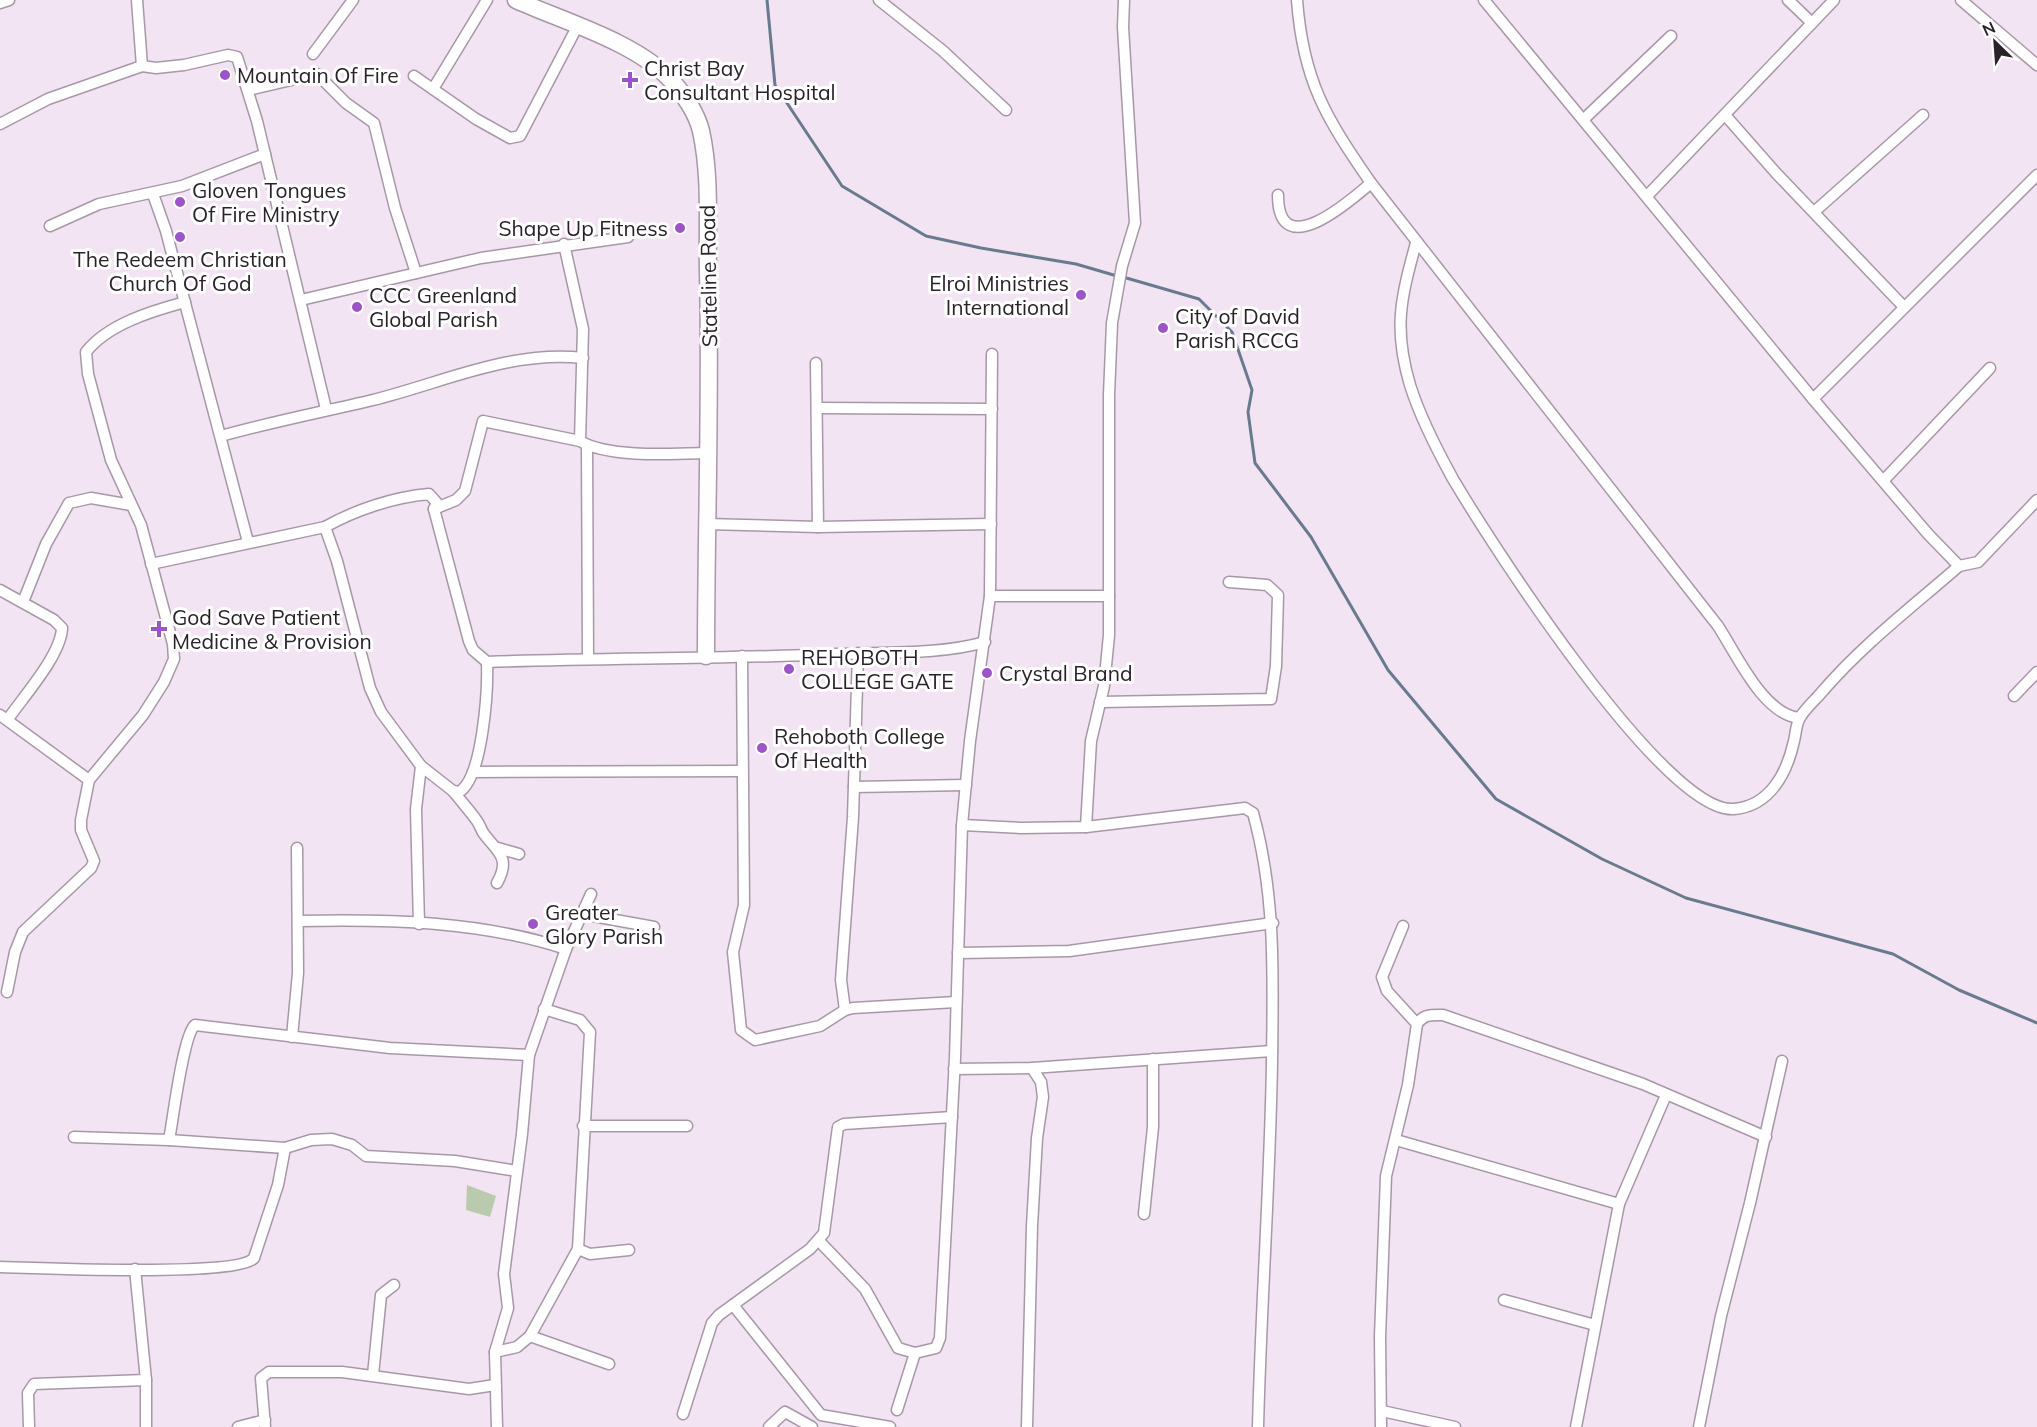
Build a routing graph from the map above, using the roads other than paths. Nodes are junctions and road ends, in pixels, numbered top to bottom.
1 (9, 0) edge
2 (137, 0) edge
3 (353, 0) edge
4 (488, 0) edge
5 (516, 0) edge
6 (879, 0) edge
7 (1124, 0) edge
8 (1297, 0) edge
9 (1484, 0) edge
10 (1788, 0) edge
11 (1834, 0) edge
12 (1961, 0) edge
13 (0, 3) edge
14 (1812, 23) junction
15 (577, 27) junction
16 (1671, 36) dead end
17 (313, 54) dead end
18 (2037, 65) edge
19 (142, 66) junction
20 (414, 76) dead end
21 (249, 90) junction
22 (433, 90) junction
23 (1006, 110) dead end
24 (1725, 115) junction
25 (1923, 115) dead end
26 (1584, 119) junction
27 (0, 124) edge
28 (265, 154) junction
29 (2037, 175) edge
30 (1371, 183) junction
31 (153, 194) junction
32 (1278, 195) dead end
33 (1647, 196) junction
34 (1814, 212) junction
35 (50, 226) dead end
36 (628, 237) dead end
37 (1416, 243) junction
38 (564, 244) junction
39 (416, 273) junction
40 (301, 300) junction
41 (185, 302) junction
42 (1904, 307) junction
43 (992, 354) dead end
44 (583, 358) junction
45 (816, 363) dead end
46 (1990, 368) dead end
47 (1813, 399) junction
48 (818, 408) junction
49 (326, 409) junction
50 (992, 409) junction
51 (221, 436) junction
52 (583, 443) junction
53 (708, 453) junction
54 (1884, 480) junction
55 (2037, 500) edge
56 (131, 505) junction
57 (434, 510) junction
58 (706, 524) junction
59 (991, 524) junction
60 (325, 527) junction
61 (818, 527) junction
62 (248, 542) junction
63 (151, 564) junction
64 (1959, 566) junction
65 (1229, 582) dead end
66 (0, 590) edge
67 (990, 596) junction
68 (1109, 596) junction
69 (23, 602) junction
70 (986, 642) junction
71 (858, 653) junction
72 (742, 656) junction
73 (588, 657) junction
74 (706, 657) junction
75 (487, 662) junction
76 (2037, 672) edge
77 (2014, 696) dead end
78 (1100, 702) junction
79 (4, 717) edge
80 (1799, 718) junction
81 (420, 766) junction
82 (741, 771) junction
83 (473, 772) junction
84 (88, 780) junction
85 (966, 785) junction
86 (854, 787) junction
87 (453, 791) junction
88 (962, 825) junction
89 (1086, 827) junction
90 (297, 848) dead end
91 (498, 848) junction
92 (519, 854) dead end
93 (497, 883) dead end
94 (591, 894) dead end
95 (582, 914) junction
96 (299, 921) junction
97 (1273, 923) junction
98 (419, 924) junction
99 (1403, 926) dead end
100 (654, 927) dead end
101 (566, 949) junction
102 (957, 953) junction
103 (7, 992) dead end
104 (956, 1002) junction
105 (544, 1009) junction
106 (845, 1010) junction
107 (1417, 1024) junction
108 (292, 1037) junction
109 (1272, 1051) junction
110 (529, 1055) junction
111 (1154, 1059) junction
112 (1782, 1061) dead end
113 (1032, 1068) junction
114 (954, 1069) junction
115 (1666, 1095) junction
116 (952, 1118) junction
117 (583, 1126) junction
118 (687, 1126) dead end
119 (74, 1137) dead end
120 (1766, 1137) junction
121 (169, 1140) junction
122 (1396, 1140) junction
123 (285, 1148) junction
124 (518, 1171) junction
125 (1619, 1204) junction
126 (1144, 1214) dead end
127 (819, 1241) junction
128 (578, 1249) junction
129 (629, 1250) dead end
130 (0, 1267) edge
131 (135, 1269) junction
132 (394, 1285) dead end
133 (1504, 1300) dead end
134 (733, 1305) junction
135 (1595, 1325) junction
136 (530, 1336) junction
137 (495, 1352) junction
138 (915, 1353) junction
139 (609, 1364) dead end
140 (373, 1375) junction
141 (146, 1380) junction
142 (495, 1385) junction
143 (897, 1410) dead end
144 (1382, 1411) junction
145 (683, 1414) dead end
146 (265, 1424) edge
147 (877, 1426) edge
148 (29, 1427) edge
149 (146, 1427) edge
150 (238, 1427) edge
151 (497, 1427) edge
152 (769, 1427) edge
153 (812, 1427) edge
154 (890, 1427) edge
155 (1027, 1427) edge
156 (1258, 1427) edge
157 (1382, 1427) edge
158 (1455, 1427) edge
159 (1576, 1427) edge
160 (1700, 1427) edge

1 - 13 street
2 - 19 street
3 - 17 street
4 - 22 street
5 - 15 street, Stateline Road
6 - 23 street
7 - 68 street
8 - 30 street
9 - 26 street
10 - 14 street
11 - 14 street
12 - 18 street
14 - 24 street
15 - 22 street
15 - 53 street, Stateline Road
16 - 26 street
19 - 21 street
19 - 27 street
20 - 22 street
21 - 28 street
21 - 39 street
24 - 33 street
24 - 34 street
25 - 34 street
26 - 33 street
28 - 31 street
28 - 40 street
29 - 42 street
30 - 32 street
30 - 37 street
31 - 35 street
31 - 41 street
33 - 47 street
34 - 42 street
36 - 38 street
37 - 80 street
37 - 80 street
38 - 39 street
38 - 44 street
39 - 40 street
40 - 49 street
41 - 51 street
41 - 56 street
42 - 47 street
43 - 50 street
44 - 49 street
44 - 52 street
45 - 48 street
46 - 54 street
47 - 54 street
48 - 50 street
48 - 61 street
49 - 51 street
50 - 59 street
51 - 62 street
52 - 53 street
52 - 57 street
52 - 73 street
53 - 58 street, Stateline Road
54 - 64 street
55 - 64 street
56 - 63 street
56 - 69 street
57 - 60 street
57 - 75 street
58 - 61 street
58 - 74 street, Stateline Road
59 - 61 street
59 - 67 street
60 - 62 street
60 - 81 street
62 - 63 street
63 - 84 street
64 - 80 street
65 - 78 street
66 - 69 street
67 - 68 street
67 - 70 street
68 - 78 street
69 - 79 street
70 - 71 street
70 - 85 street
71 - 72 street
71 - 86 street
72 - 74 street
72 - 82 street
73 - 74 street
73 - 75 street
75 - 83 street
76 - 77 street
78 - 89 street
79 - 84 street
81 - 87 street
81 - 98 street
82 - 83 street
82 - 106 street
83 - 87 street
84 - 103 street
85 - 86 street
85 - 88 street
86 - 106 street
87 - 91 street
88 - 89 street
88 - 102 street
89 - 97 street
90 - 96 street
91 - 92 street
91 - 93 street
94 - 95 street
95 - 100 street
95 - 101 street
96 - 98 street
96 - 108 street
97 - 102 street
97 - 109 street
98 - 101 street
99 - 107 street
101 - 105 street
102 - 104 street
104 - 106 street
104 - 114 street
105 - 110 street
105 - 117 street
107 - 115 street
107 - 122 street
108 - 110 street
108 - 121 street
109 - 111 street
109 - 156 street
110 - 124 street
111 - 113 street
111 - 126 street
112 - 120 street
113 - 114 street
113 - 155 street
114 - 116 street
115 - 120 street
115 - 125 street
116 - 127 street
116 - 138 street
117 - 118 street
117 - 128 street
119 - 121 street
120 - 160 street
121 - 123 street
122 - 125 street
122 - 144 street
123 - 124 street
123 - 131 street
124 - 137 street
125 - 135 street
127 - 134 street
127 - 138 street
128 - 129 street
128 - 136 street
130 - 131 street
131 - 141 street
132 - 140 street
133 - 135 street
134 - 145 street
134 - 147 street
135 - 159 street
136 - 137 street
136 - 139 street
137 - 142 street
138 - 143 street
140 - 142 street
140 - 146 street
141 - 148 street
141 - 149 street
142 - 151 street
144 - 157 street
144 - 158 street
146 - 150 street
147 - 154 street
152 - 153 street

